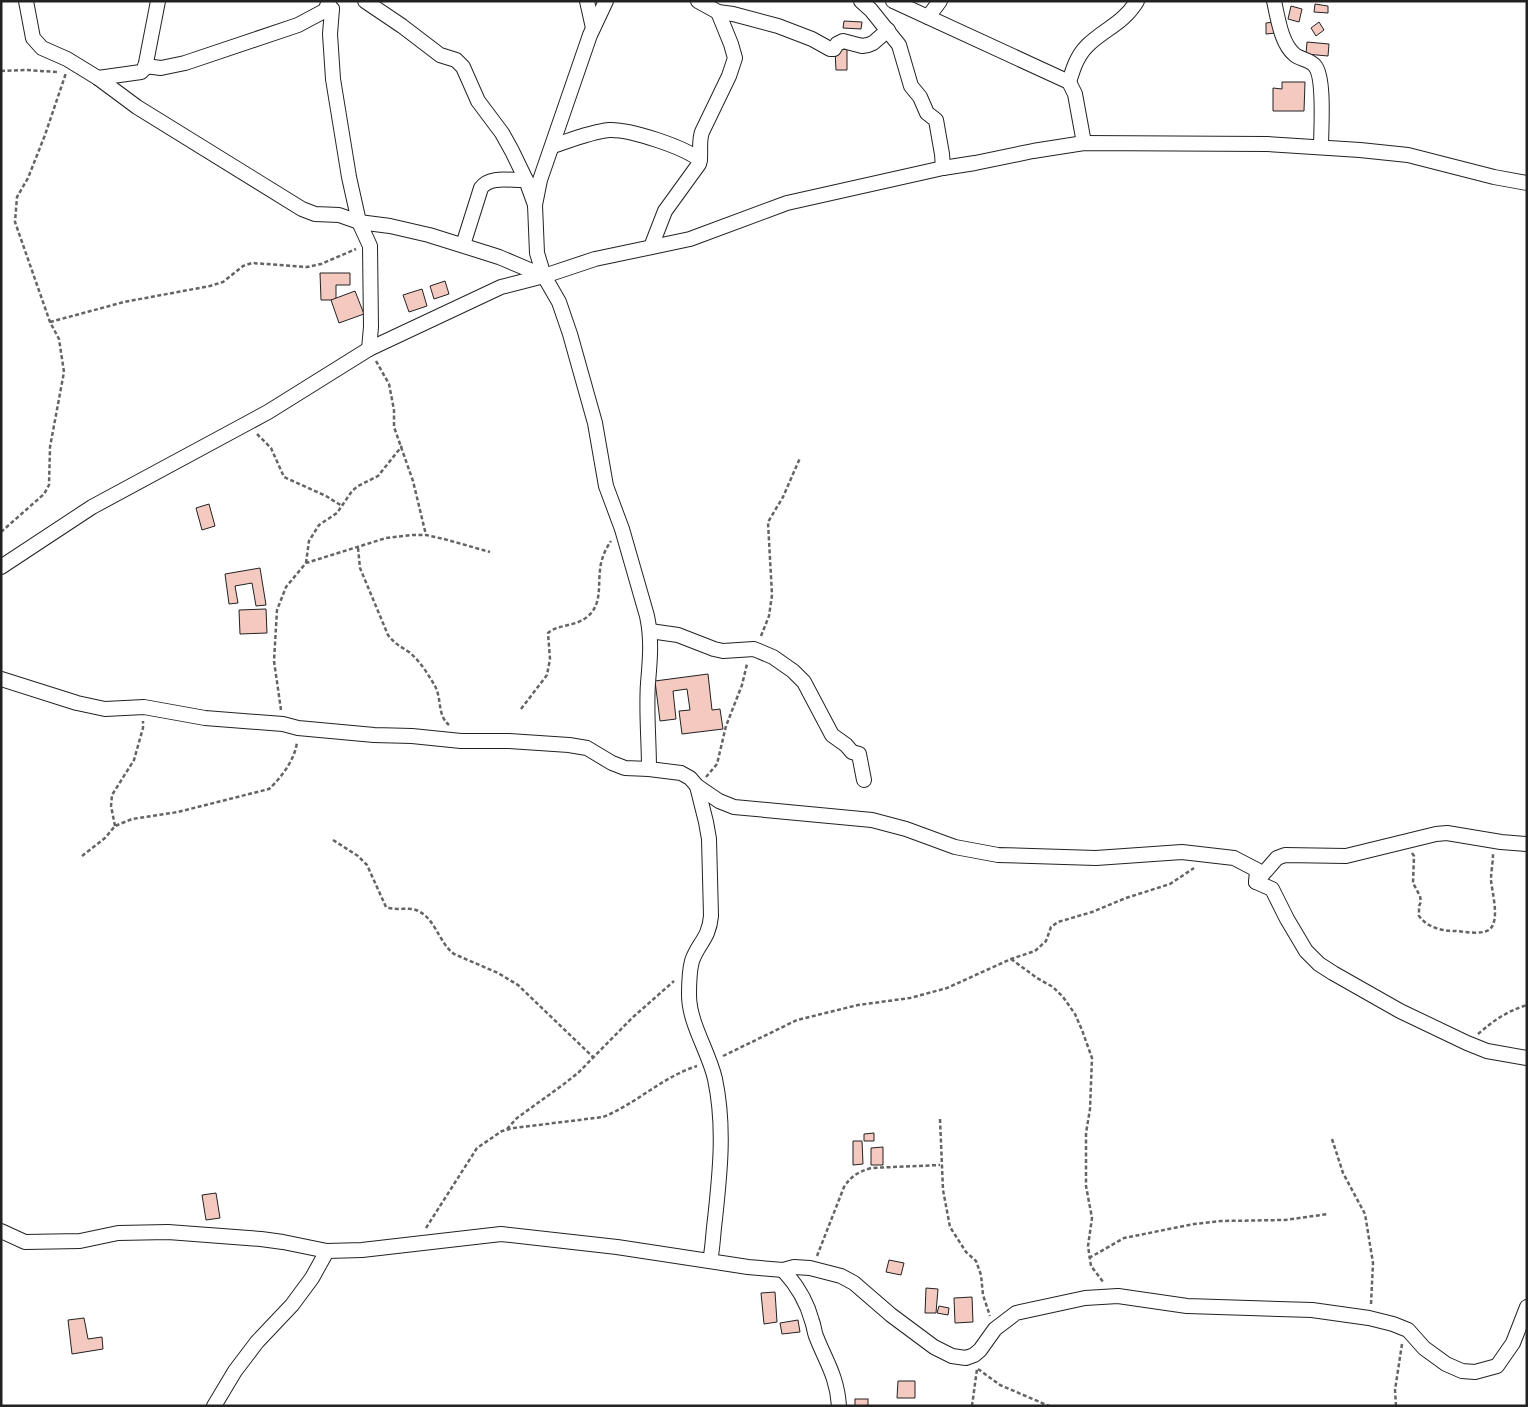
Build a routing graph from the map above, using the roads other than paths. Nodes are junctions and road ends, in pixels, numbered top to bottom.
1 (26, 1) edge
2 (158, 1) edge
3 (365, 1) edge
4 (587, 1) edge
5 (606, 1) edge
6 (698, 1) edge
7 (861, 1) edge
8 (893, 1) edge
9 (940, 1) edge
10 (1137, 1) edge
11 (1274, 1) edge
12 (333, 4) edge
13 (718, 12) junction
14 (928, 16) junction
15 (593, 28) junction
16 (888, 30) junction
17 (145, 66) junction
18 (98, 78) junction
19 (1069, 82) junction
20 (1084, 143) junction
21 (553, 146) junction
22 (1321, 147) junction
23 (700, 160) junction
24 (943, 168) junction
25 (526, 180) junction
26 (1527, 183) edge
27 (535, 205) junction
28 (359, 222) junction
29 (463, 245) junction
30 (651, 247) junction
31 (544, 276) junction
32 (369, 349) junction
33 (1, 566) edge
34 (650, 631) junction
35 (1, 679) edge
36 (649, 769) junction
37 (864, 780) dead end
38 (697, 786) junction
39 (1527, 844) edge
40 (1256, 882) junction
41 (1527, 1058) edge
42 (1, 1231) edge
43 (327, 1251) junction
44 (710, 1261) junction
45 (783, 1270) junction
46 (1527, 1307) edge
47 (214, 1406) edge
48 (839, 1406) edge

1 - 18 street
2 - 17 street
3 - 25 street
4 - 15 street
5 - 15 street
6 - 13 street
7 - 16 street
8 - 14 street
9 - 14 street
10 - 19 street
11 - 22 street
12 - 17 street
12 - 28 street
13 - 16 street
13 - 23 street
14 - 19 street
15 - 21 street
16 - 24 street
17 - 18 street
18 - 28 street
19 - 20 street
20 - 22 street
20 - 24 street
21 - 23 street
21 - 27 street
22 - 26 street
23 - 30 street
24 - 30 street
25 - 27 street
25 - 29 street
27 - 31 street
28 - 29 street
28 - 32 street
29 - 31 street
30 - 31 street
31 - 32 street
31 - 34 street
32 - 33 street
34 - 36 street
34 - 37 street
35 - 36 street
36 - 38 street
38 - 40 street
38 - 44 street
39 - 40 street
40 - 41 street
42 - 43 street
43 - 44 street
43 - 47 street
44 - 45 street
45 - 46 street
45 - 48 street

